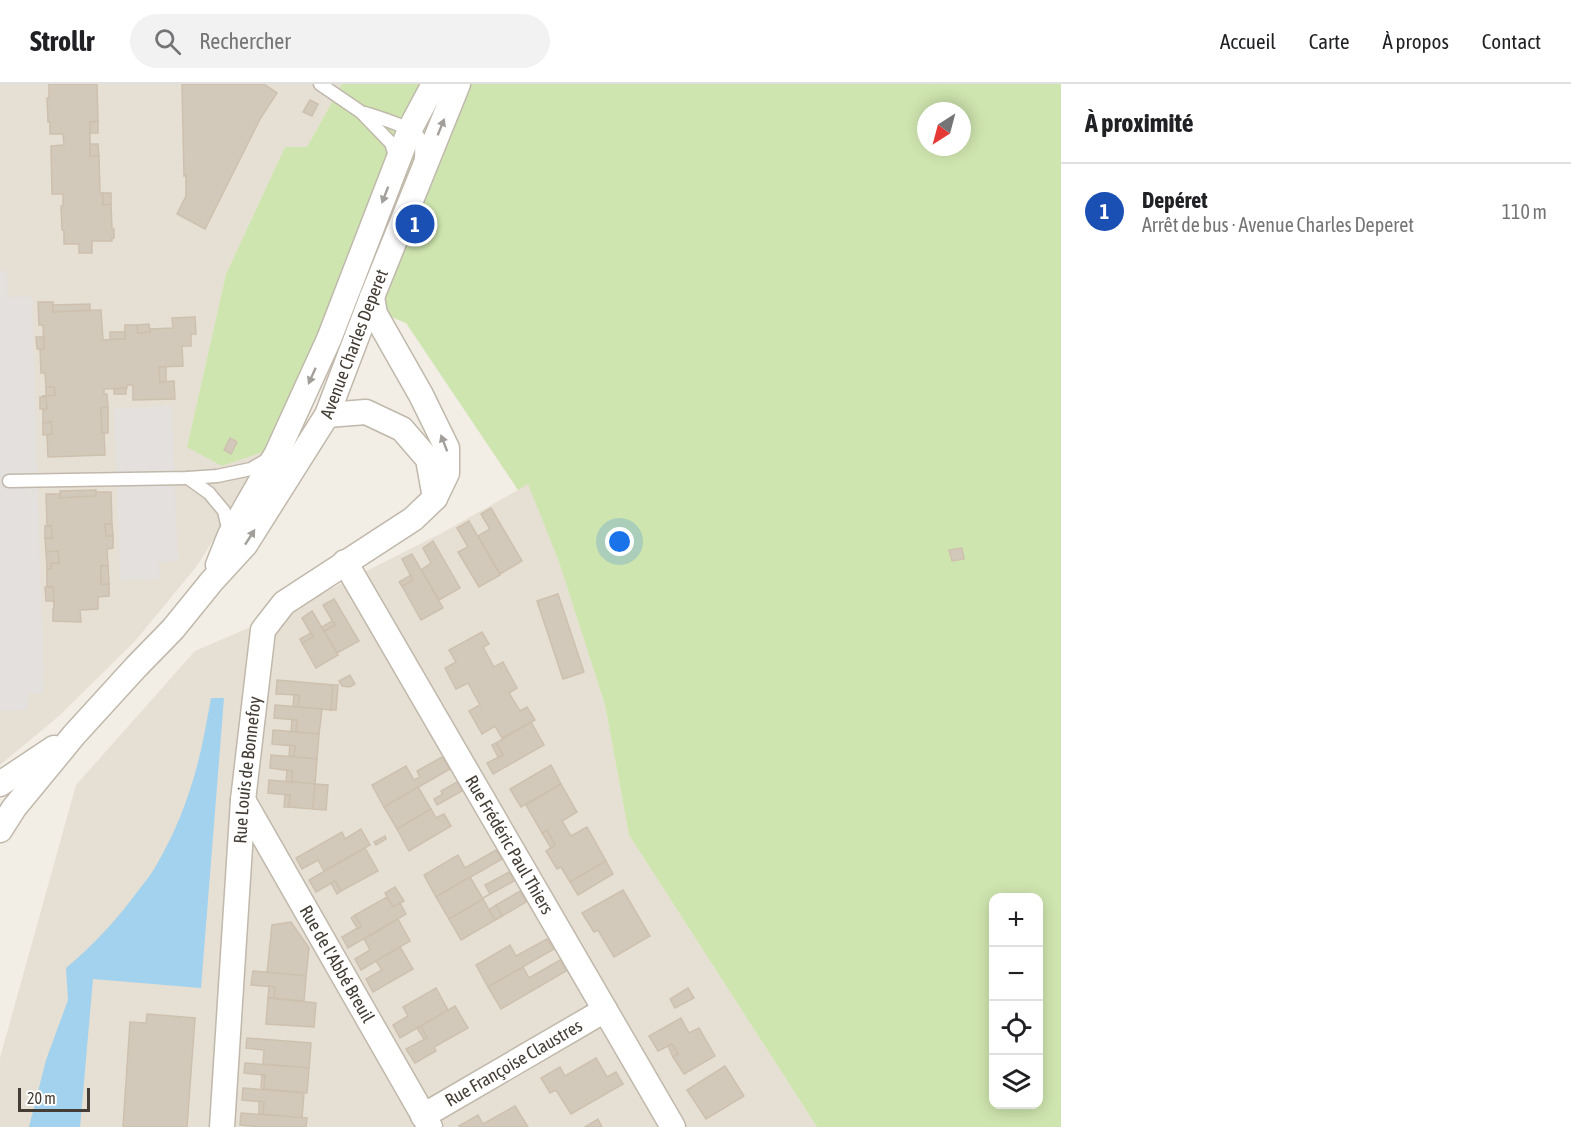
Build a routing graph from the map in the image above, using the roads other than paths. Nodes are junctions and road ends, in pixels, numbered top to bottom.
1 (320, 84) edge
2 (434, 84) edge
3 (459, 84) edge
4 (361, 112) junction
5 (410, 129) junction
6 (397, 163) junction
7 (418, 185) junction
8 (372, 297) junction
9 (327, 415) junction
10 (277, 453) junction
11 (188, 478) junction
12 (9, 481) dead end
13 (435, 498) junction
14 (230, 535) junction
15 (345, 562) junction
16 (212, 581) junction
17 (74, 735) junction
18 (0, 784) edge
19 (243, 800) junction
20 (0, 830) edge
21 (605, 1010) junction
22 (427, 1121) edge
23 (222, 1127) edge
24 (673, 1127) edge

1 - 4 lane
2 - 5 street, Avenue Charles Deperet
7 -> 3 street, Avenue Charles Deperet
4 - 5 lane
4 - 6 lane
5 - 6 street, Avenue Charles Deperet
5 - 7 lane
6 -> 10 street, Avenue Charles Deperet
7 - 8 street, Avenue Charles Deperet
8 - 9 street, Avenue Charles Deperet
13 -> 8 street, Rue Louis de Bonnefoy
9 - 13 street
16 -> 9 street, Avenue Charles Deperet
10 - 11 lane
10 - 14 street, Avenue Charles Deperet
11 - 12 lane
11 - 14 lane
13 - 15 street, Rue Louis de Bonnefoy
14 - 16 street, Avenue Charles Deperet
15 - 19 street, Rue Louis de Bonnefoy
15 - 21 street, Rue Frédéric Paul Thiers
16 - 17 street, Avenue Charles Deperet
17 - 18 street, Avenue Charles Deperet
17 - 20 street, Avenue Charles Deperet
19 - 22 street, Rue de l'Abbé Breuil
19 - 23 street, Rue Louis de Bonnefoy
21 - 22 street, Rue Françoise Claustres
21 - 24 street, Rue Frédéric Paul Thiers

